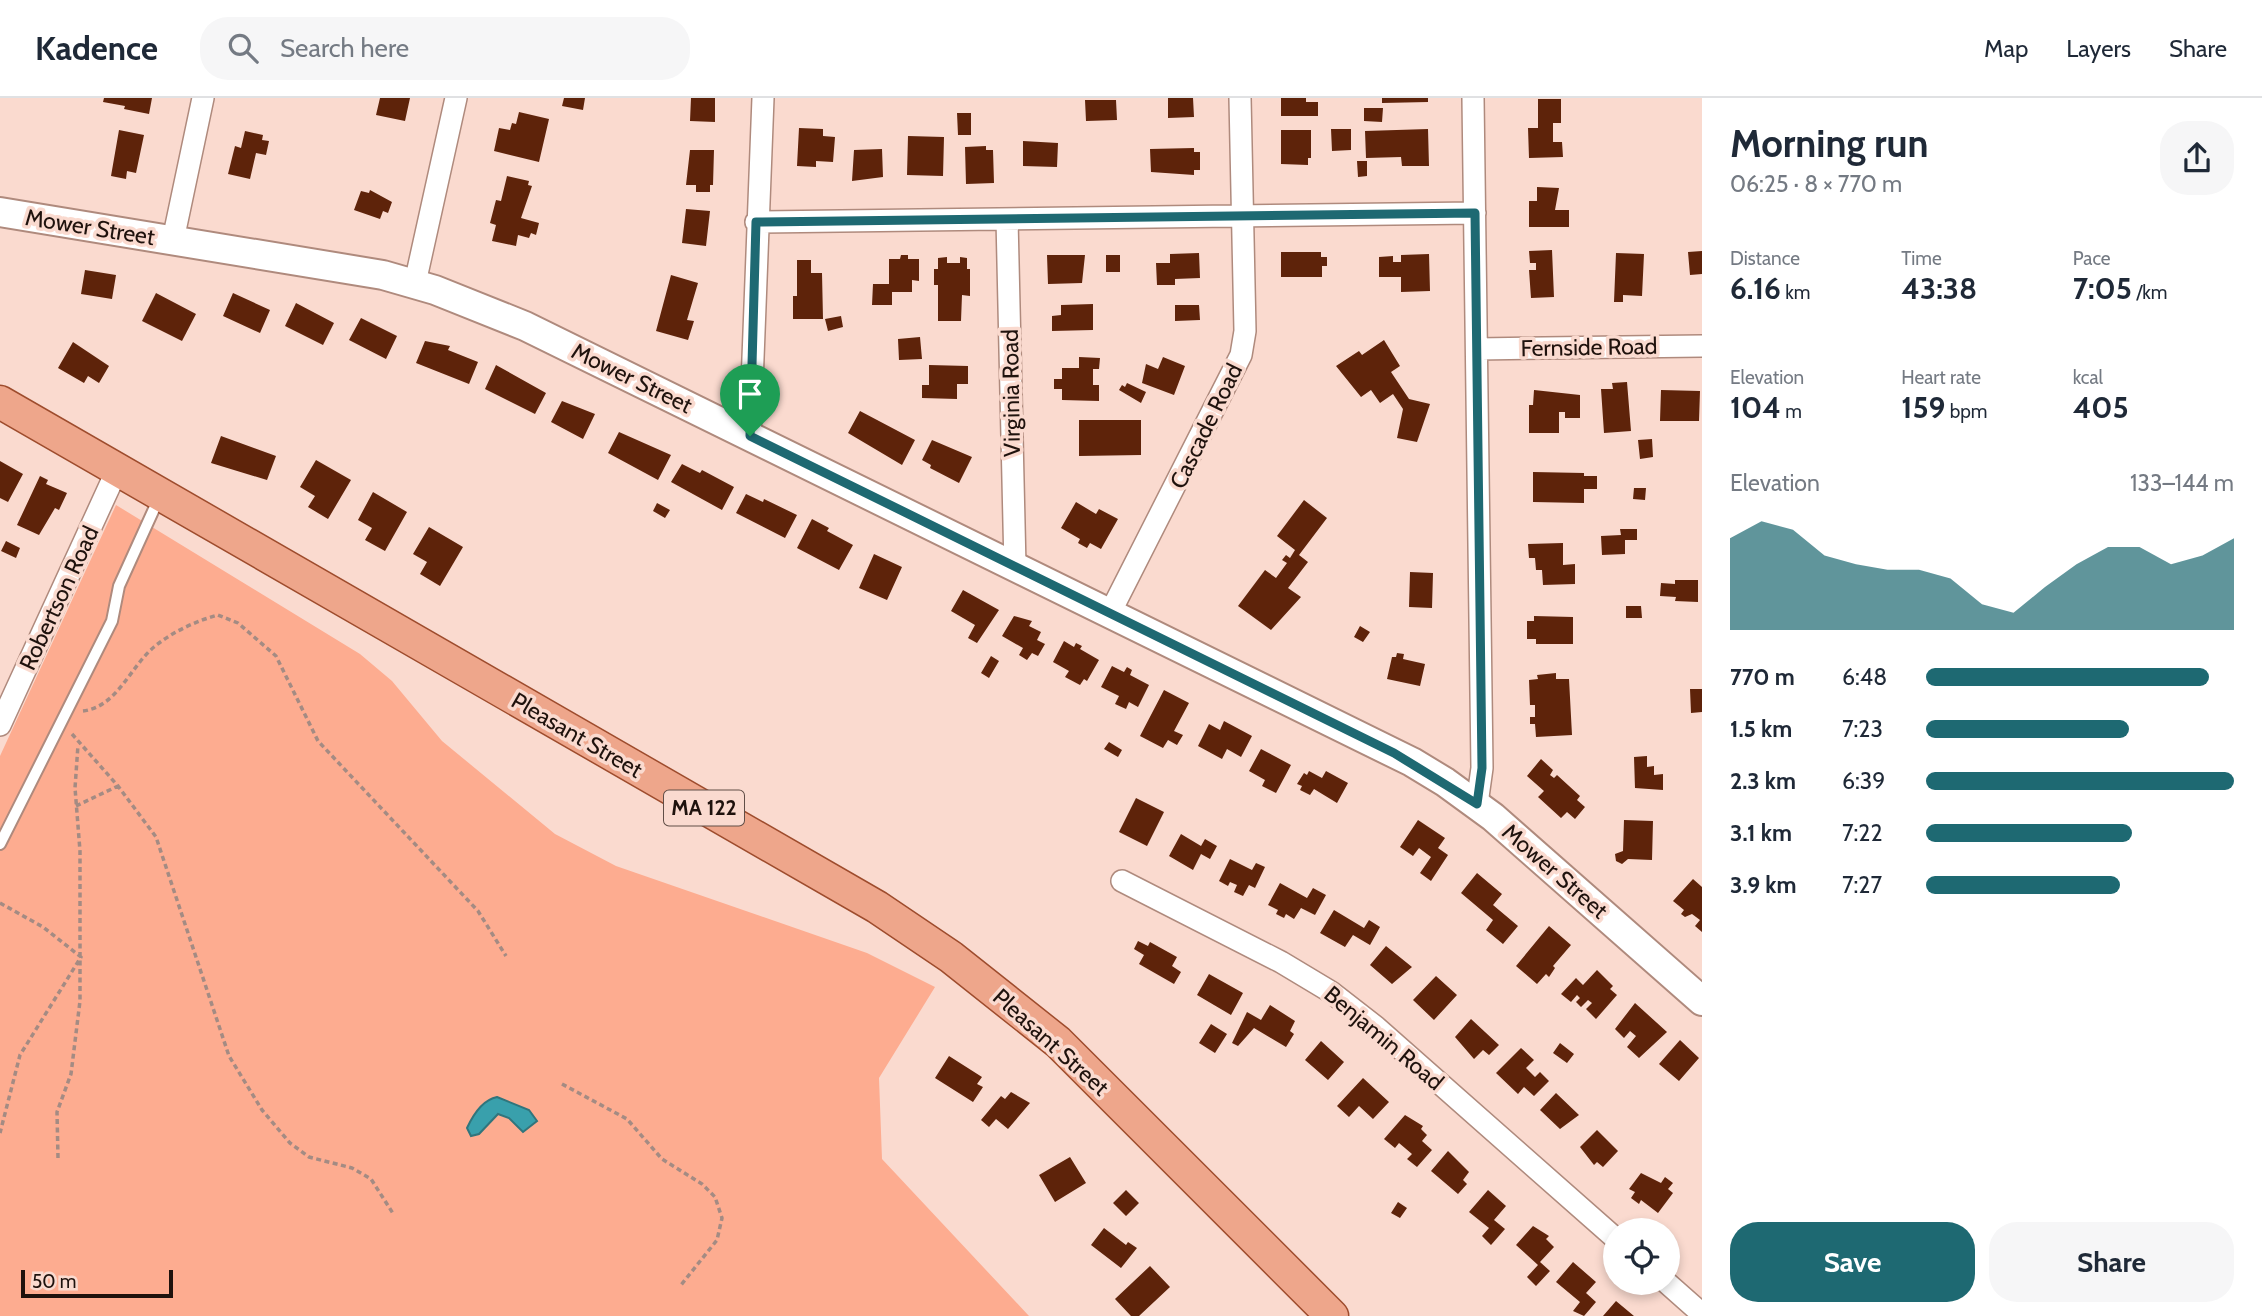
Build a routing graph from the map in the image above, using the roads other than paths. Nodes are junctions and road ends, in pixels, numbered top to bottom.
1 (203, 98) edge
2 (456, 98) edge
3 (763, 98) edge
4 (1240, 98) edge
5 (1473, 98) edge
6 (0, 212) edge
7 (1475, 213) junction
8 (1243, 216) junction
9 (1007, 219) junction
10 (756, 222) junction
11 (173, 240) junction
12 (415, 283) junction
13 (1702, 346) edge
14 (1477, 349) junction
15 (0, 402) edge
16 (750, 436) junction
17 (117, 470) junction
18 (160, 495) junction
19 (1016, 566) junction
20 (1110, 613) junction
21 (0, 725) edge
22 (1477, 804) junction
23 (0, 844) edge
24 (1122, 881) dead end
25 (1702, 1001) edge
26 (1603, 1227) edge
27 (1680, 1295) edge
28 (1702, 1314) edge
29 (1332, 1316) edge

1 - 11 street
2 - 12 street
3 - 10 street
4 - 8 street, Cascade Road
5 - 7 street
6 - 11 street, Mower Street
7 - 8 street
7 - 14 street
8 - 9 street
8 - 20 street, Cascade Road
9 - 10 street
9 - 19 street, Virginia Road
10 - 16 street
11 - 12 street, Mower Street
12 - 16 street, Mower Street
13 - 14 street, Fernside Road
14 - 22 street
15 - 17 main road, Pleasant Street / MA 122
16 - 19 street, Mower Street
17 - 18 main road, Pleasant Street / MA 122
17 - 21 street, Robertson Road
18 - 23 lane
18 - 29 main road, Pleasant Street / MA 122
19 - 20 street, Mower Street
20 - 22 street, Mower Street
22 - 25 street, Mower Street
24 - 26 street, Benjamin Road
27 - 28 street

